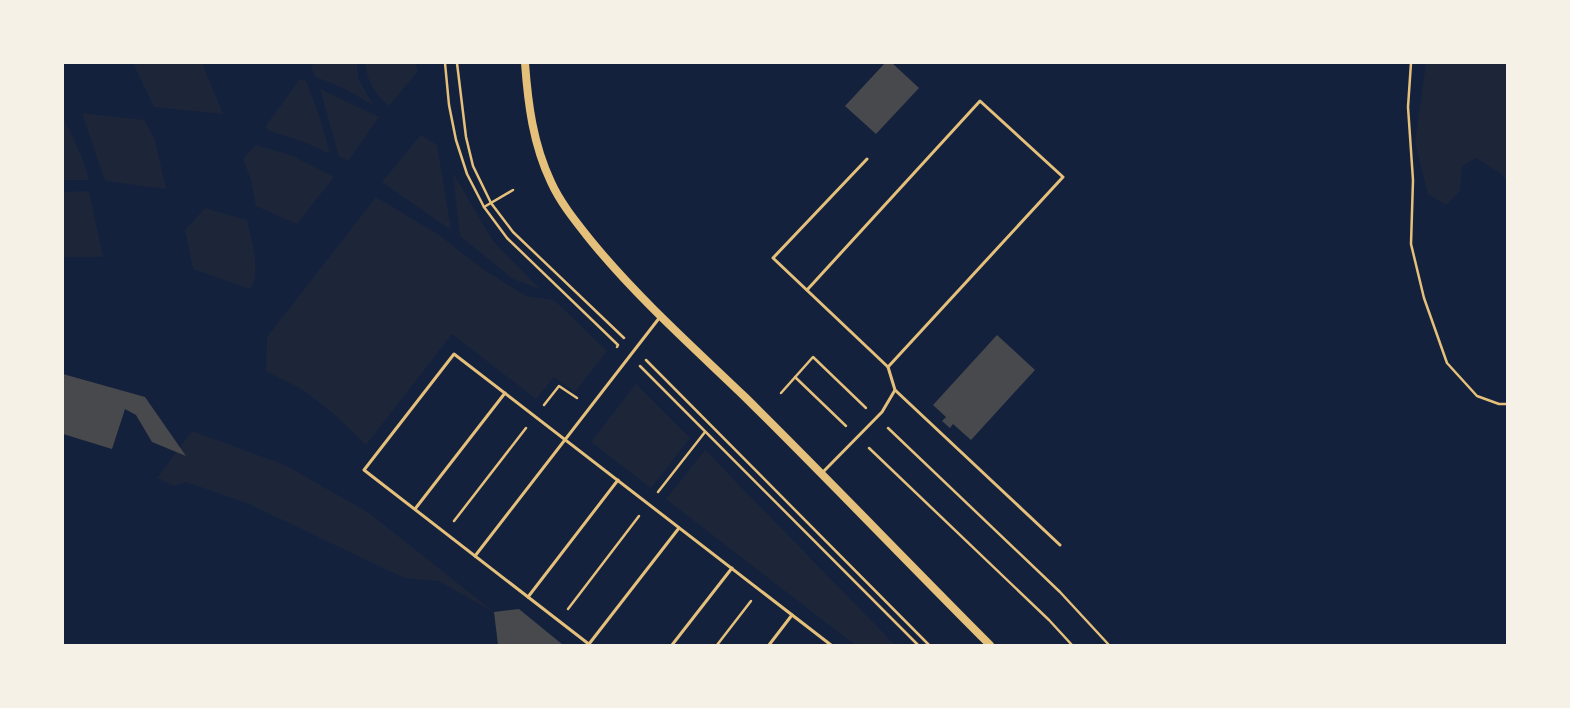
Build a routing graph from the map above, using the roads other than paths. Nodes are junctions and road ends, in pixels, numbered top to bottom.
1 (525, 63) edge
2 (867, 159) dead end
3 (807, 290) junction
4 (661, 315) junction
5 (888, 367) junction
6 (895, 390) junction
7 (505, 393) junction
8 (565, 440) junction
9 (821, 474) junction
10 (618, 480) junction
11 (415, 510) junction
12 (679, 528) junction
13 (1060, 545) dead end
14 (475, 556) junction
15 (732, 568) junction
16 (528, 597) junction
17 (792, 615) junction
18 (590, 645) edge
19 (672, 645) edge
20 (769, 645) edge
21 (831, 645) edge
22 (990, 645) edge

1 - 4 main road
2 - 3 lane
3 - 5 lane
3 - 5 lane
4 - 8 lane
4 - 9 main road
5 - 6 lane
6 - 9 lane
6 - 13 lane
7 - 8 lane
7 - 11 lane
7 - 11 lane
8 - 10 lane
8 - 14 lane
9 - 22 main road
10 - 12 lane
10 - 16 lane
11 - 14 lane
12 - 15 lane
12 - 18 lane
14 - 16 lane
15 - 17 lane
15 - 19 lane
16 - 18 lane
17 - 20 lane
17 - 21 lane

